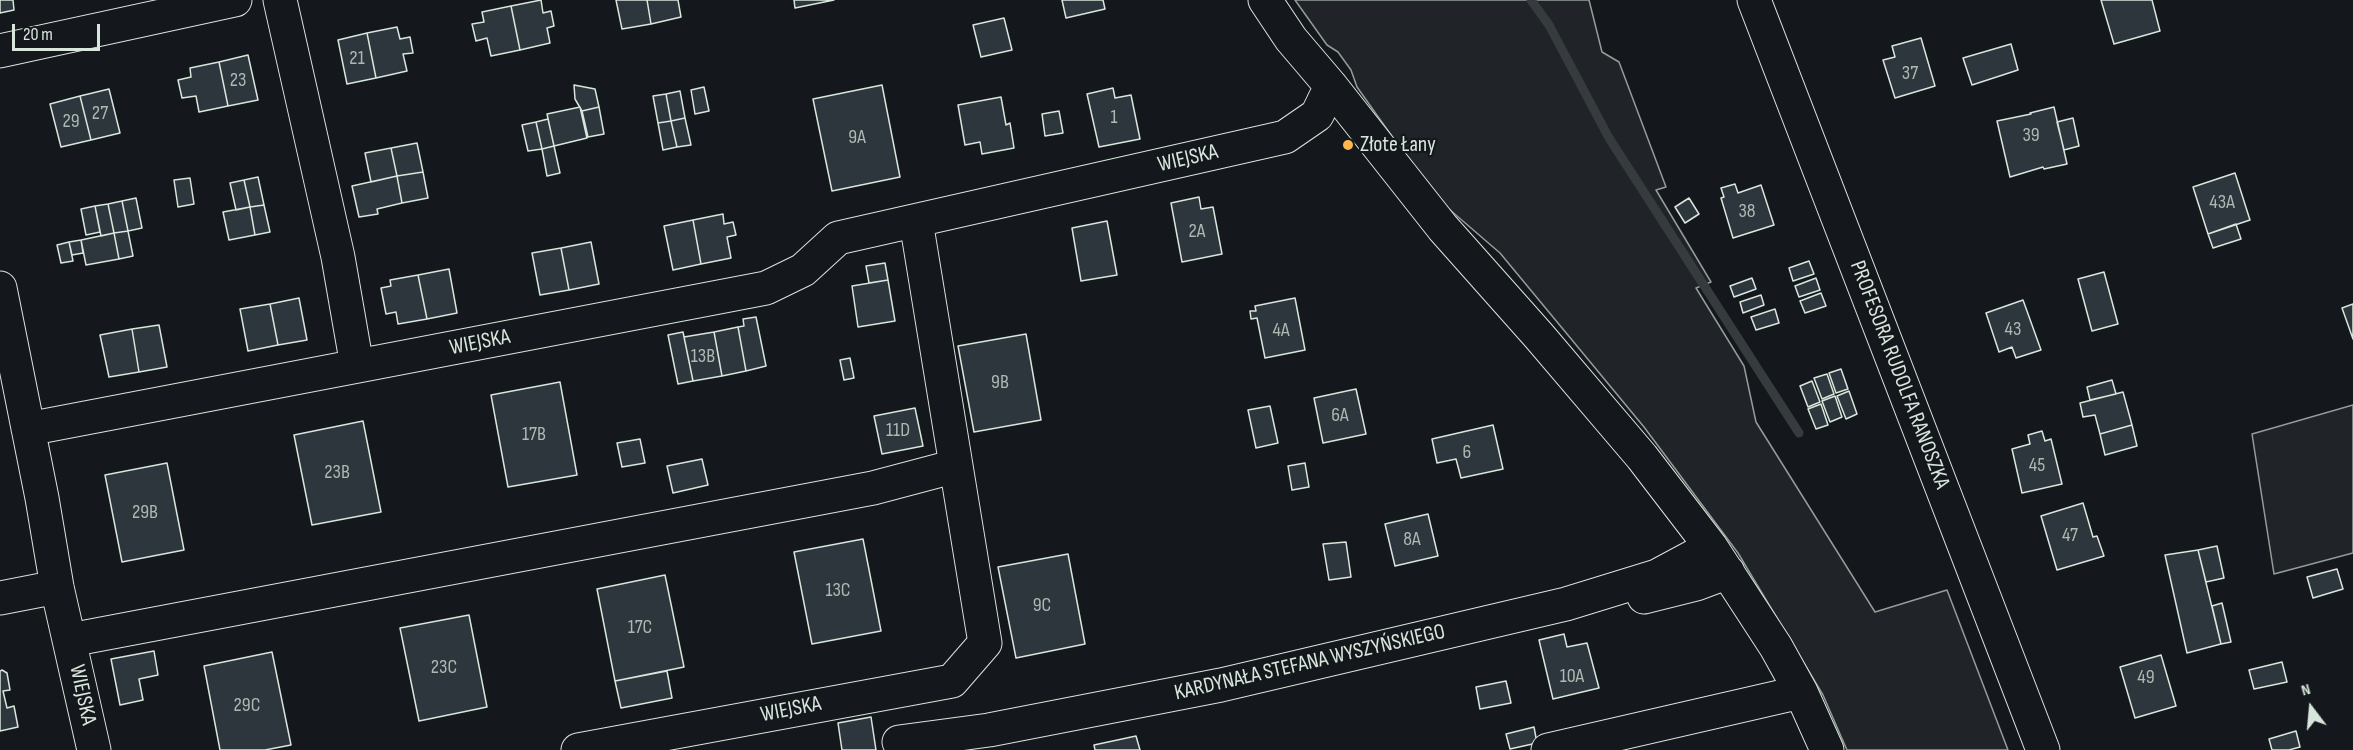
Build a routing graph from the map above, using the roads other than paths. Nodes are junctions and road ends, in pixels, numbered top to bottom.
1 (234, 0) edge
2 (280, 0) edge
3 (1265, 0) edge
4 (1754, 0) edge
5 (0, 51) edge
6 (1331, 86) junction
7 (916, 221) junction
8 (0, 288) edge
9 (357, 366) junction
10 (28, 429) junction
11 (956, 466) junction
12 (1720, 559) junction
13 (57, 587) junction
14 (0, 598) edge
15 (70, 640) junction
16 (898, 690) junction
17 (1801, 692) junction
18 (899, 746) edge
19 (94, 750) edge
20 (578, 750) edge
21 (1548, 750) edge
22 (1827, 750) edge
23 (2043, 750) edge

1 - 5 street
2 - 9 street
3 - 6 street
4 - 23 street, PROFESORA RUDOLFA RANOSZKA
6 - 7 street, WIEJSKA
6 - 12 street
7 - 9 street, WIEJSKA
7 - 11 street, WIEJSKA
8 - 10 street, WIEJSKA
9 - 10 street, WIEJSKA
10 - 13 street, WIEJSKA
11 - 15 street, WIEJSKA
11 - 16 street, WIEJSKA
12 - 17 street
12 - 18 street, KARDYNAŁA STEFANA WYSZYŃSKIEGO
13 - 14 street
13 - 15 street, WIEJSKA
15 - 19 street, WIEJSKA
16 - 18 street
16 - 20 street, WIEJSKA
17 - 21 street
17 - 22 street

